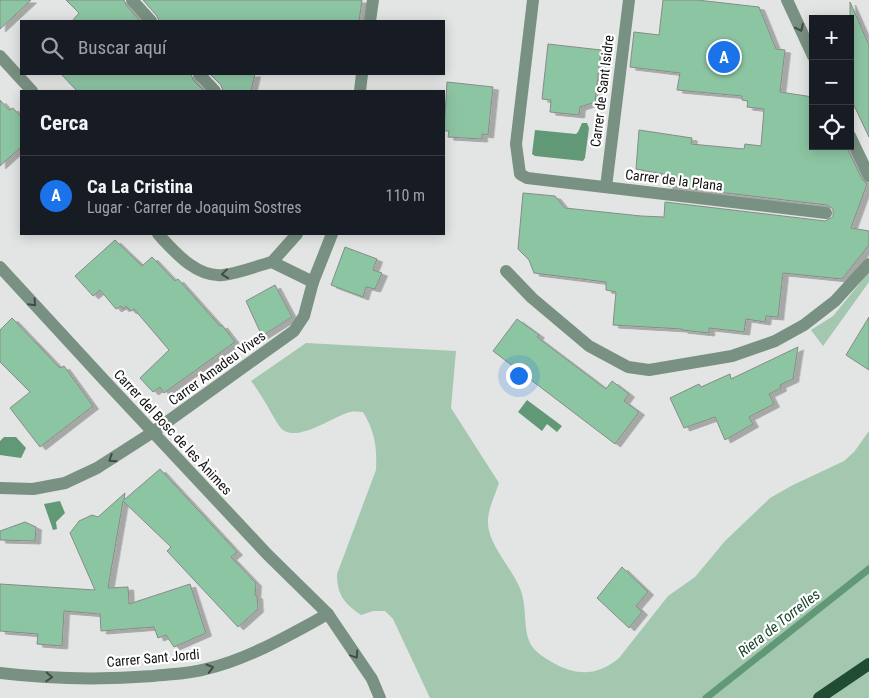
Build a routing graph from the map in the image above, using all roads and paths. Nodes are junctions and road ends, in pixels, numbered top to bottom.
1 (132, 0) edge
2 (373, 0) edge
3 (533, 0) edge
4 (629, 0) edge
5 (787, 0) edge
6 (150, 20) edge
7 (370, 20) edge
8 (809, 47) edge
9 (0, 56) edge
10 (200, 75) edge
11 (362, 75) edge
12 (31, 90) edge
13 (214, 90) edge
14 (360, 90) edge
15 (854, 144) edge
16 (869, 176) edge
17 (606, 187) junction
18 (826, 213) dead end
19 (159, 235) edge
20 (296, 235) edge
21 (332, 235) edge
22 (272, 262) junction
23 (869, 264) edge
24 (0, 267) edge
25 (506, 271) dead end
26 (313, 282) junction
27 (153, 432) junction
28 (0, 488) edge
29 (328, 614) junction
30 (869, 664) edge
31 (0, 673) edge
32 (380, 698) edge
33 (819, 698) edge

1 - 6 street
2 - 7 street
3 - 17 street, Carrer de la Plana
4 - 17 street, Carrer de Sant Isidre
5 -> 8 street
9 - 12 street
10 - 13 street
11 - 14 street
15 - 16 street
17 - 18 street, Carrer de la Plana
22 -> 19 street
20 - 22 street
21 - 26 street, Carrer Amadeu Vives
22 - 26 street
23 - 25 street
24 -> 27 street, Carrer del Bosc de les Ànimes
26 - 27 street, Carrer Amadeu Vives
27 -> 28 street, Carrer Amadeu Vives
27 - 29 street, Carrer del Bosc de les Ànimes
31 -> 29 street, Carrer Sant Jordi
29 -> 32 street, Carrer del Bosc de les Ànimes
30 - 33 main road

